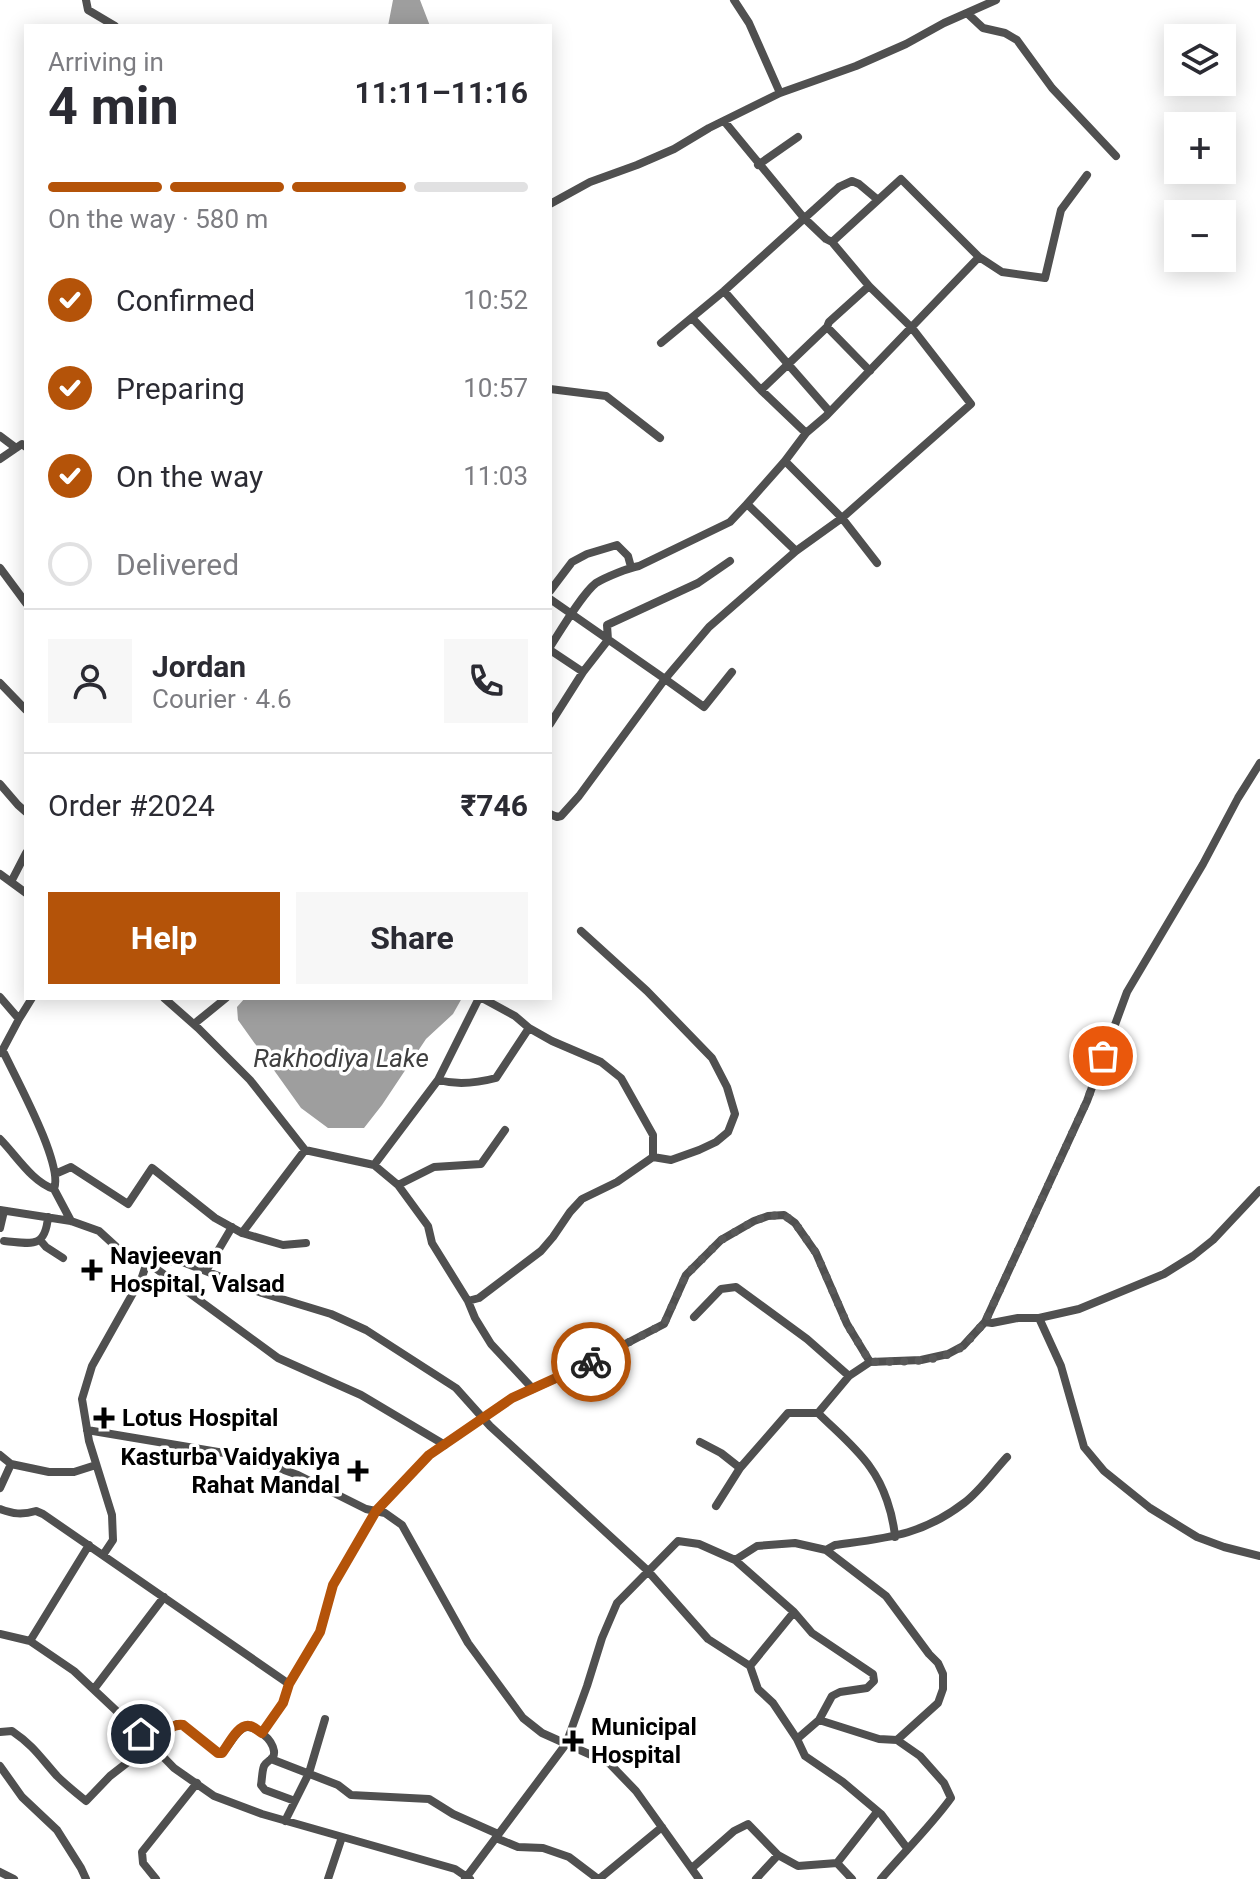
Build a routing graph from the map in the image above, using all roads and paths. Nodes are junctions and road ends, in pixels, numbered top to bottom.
1 (86, 0) edge
2 (734, 0) edge
3 (996, 0) edge
4 (967, 13) junction
5 (112, 24) edge
6 (780, 93) junction
7 (724, 121) junction
8 (798, 137) dead end
9 (1116, 156) dead end
10 (758, 165) junction
11 (1087, 175) dead end
12 (878, 200) junction
13 (552, 203) edge
14 (804, 218) junction
15 (832, 242) junction
16 (979, 257) junction
17 (869, 286) junction
18 (724, 291) junction
19 (692, 318) junction
20 (827, 327) junction
21 (912, 328) junction
22 (661, 343) dead end
23 (788, 365) junction
24 (870, 371) junction
25 (552, 389) edge
26 (761, 390) junction
27 (829, 411) junction
28 (806, 433) junction
29 (0, 436) edge
30 (660, 438) dead end
31 (24, 446) edge
32 (16, 448) junction
33 (0, 459) edge
34 (785, 461) junction
35 (747, 504) junction
36 (842, 518) junction
37 (796, 551) junction
38 (730, 561) dead end
39 (877, 563) dead end
40 (631, 567) junction
41 (0, 568) edge
42 (552, 588) edge
43 (24, 600) edge
44 (552, 600) edge
45 (572, 613) junction
46 (608, 640) junction
47 (552, 645) edge
48 (552, 649) edge
49 (583, 672) junction
50 (732, 672) dead end
51 (665, 679) junction
52 (0, 683) edge
53 (24, 708) edge
54 (552, 721) edge
55 (1260, 763) edge
56 (0, 784) edge
57 (24, 810) edge
58 (552, 815) edge
59 (24, 857) edge
60 (0, 874) edge
61 (11, 882) junction
62 (24, 892) edge
63 (581, 931) dead end
64 (0, 997) edge
65 (31, 1000) edge
66 (166, 1000) edge
67 (224, 1000) edge
68 (479, 1000) edge
69 (484, 1000) edge
70 (19, 1019) junction
71 (194, 1024) junction
72 (529, 1028) junction
73 (1, 1053) edge
74 (438, 1080) junction
75 (505, 1130) dead end
76 (0, 1139) edge
77 (305, 1150) junction
78 (653, 1157) junction
79 (374, 1165) junction
80 (55, 1174) junction
81 (398, 1185) junction
82 (54, 1189) junction
83 (1260, 1190) edge
84 (2, 1211) edge
85 (48, 1217) junction
86 (71, 1221) junction
87 (232, 1227) junction
88 (0, 1228) edge
89 (242, 1233) junction
90 (40, 1240) junction
91 (4, 1241) dead end
92 (306, 1243) dead end
93 (63, 1258) dead end
94 (147, 1262) junction
95 (206, 1271) junction
96 (468, 1301) junction
97 (694, 1317) dead end
98 (1039, 1318) junction
99 (985, 1322) junction
100 (870, 1362) junction
101 (849, 1376) junction
102 (533, 1389) junction
103 (818, 1413) junction
104 (484, 1418) junction
105 (87, 1430) junction
106 (700, 1442) dead end
107 (445, 1445) junction
108 (0, 1455) edge
109 (1007, 1457) dead end
110 (11, 1464) junction
111 (96, 1465) junction
112 (740, 1468) junction
113 (0, 1488) edge
114 (716, 1506) dead end
115 (0, 1509) edge
116 (376, 1511) junction
117 (895, 1537) junction
118 (89, 1545) junction
119 (826, 1550) junction
120 (103, 1555) junction
121 (1260, 1556) edge
122 (735, 1560) junction
123 (647, 1570) junction
124 (164, 1597) junction
125 (794, 1612) junction
126 (0, 1634) edge
127 (30, 1641) junction
128 (750, 1666) junction
129 (289, 1684) junction
130 (94, 1689) junction
131 (325, 1719) dead end
132 (819, 1720) junction
133 (0, 1732) edge
134 (262, 1733) junction
135 (797, 1739) junction
136 (897, 1740) junction
137 (566, 1744) junction
138 (151, 1745) junction
139 (271, 1759) junction
140 (0, 1766) edge
141 (309, 1773) junction
142 (197, 1783) junction
143 (295, 1801) junction
144 (877, 1812) junction
145 (285, 1821) junction
146 (662, 1827) junction
147 (497, 1836) junction
148 (342, 1837) junction
149 (907, 1848) junction
150 (778, 1855) junction
151 (837, 1863) junction
152 (692, 1868) junction
153 (0, 1872) edge
154 (467, 1878) edge
155 (14, 1879) edge
156 (86, 1879) edge
157 (156, 1879) edge
158 (328, 1879) edge
159 (598, 1879) edge
160 (699, 1879) edge
161 (756, 1879) edge
162 (852, 1879) edge
163 (881, 1879) edge

1 - 5 street
2 - 6 street
3 - 4 street
4 - 6 street
4 - 9 street
6 - 7 street
7 - 10 street
7 - 13 street
8 - 10 street
10 - 14 street
11 - 16 street
12 - 14 street
12 - 15 street
12 - 16 street
14 - 15 street
14 - 18 street
15 - 17 street
16 - 21 street
17 - 20 street
17 - 21 street
18 - 19 street
18 - 23 street
19 - 22 street
19 - 26 street
20 - 23 street
20 - 24 street
21 - 24 street
21 - 36 street
23 - 26 street
23 - 27 street
24 - 27 street
25 - 30 street
26 - 28 street
27 - 28 street
28 - 34 street
29 - 32 street
31 - 32 street
32 - 33 street
34 - 35 street
34 - 36 street
35 - 37 street
35 - 40 street
36 - 37 street
36 - 39 street
37 - 51 street
38 - 46 street
40 - 42 street
40 - 45 street
41 - 43 street
44 - 45 street
45 - 46 street
45 - 47 street
46 - 49 street
46 - 51 street
48 - 49 street
49 - 54 street
50 - 51 street
51 - 58 street
52 - 53 street
55 - 99 street
56 - 57 street
59 - 61 street
60 - 61 street
61 - 62 street
63 - 78 street
64 - 70 street
65 - 70 street
66 - 71 street
67 - 71 street
68 - 74 street
69 - 72 street
70 - 73 street
71 - 77 street
72 - 74 street
72 - 78 street
73 - 80 street
74 - 79 street
75 - 81 street
76 - 82 street
77 - 79 street
77 - 89 street
78 - 96 street
79 - 81 street
80 - 82 street
80 - 87 street
81 - 96 street
82 - 86 street
83 - 98 street
84 - 85 street
84 - 88 street
85 - 86 street
85 - 90 street
86 - 94 street
87 - 89 street
87 - 95 street
89 - 92 street
90 - 91 street
90 - 93 street
94 - 95 street
94 - 105 street
94 - 107 street
95 - 104 street
96 - 102 street
97 - 101 street
98 - 99 street
98 - 121 street
99 - 100 street
100 - 101 street
100 - 102 street
101 - 103 street
102 - 104 street
103 - 112 street
103 - 117 street
104 - 107 street
104 - 123 street
105 - 111 street
105 - 116 street
106 - 112 street
107 - 116 street
108 - 110 street
109 - 117 street
110 - 111 street
110 - 113 street
111 - 120 street
112 - 114 street
115 - 118 street
116 - 129 street
116 - 137 street
117 - 119 street
118 - 120 street
118 - 127 street
119 - 122 street
119 - 136 street
120 - 124 street
122 - 123 street
122 - 125 street
123 - 128 street
123 - 137 street
124 - 129 street
124 - 130 street
125 - 128 street
125 - 132 street
126 - 127 street
127 - 130 street
128 - 135 street
129 - 134 street
130 - 138 street
131 - 141 street
132 - 135 street
132 - 136 street
133 - 138 street
134 - 138 street
134 - 139 street
135 - 144 street
136 - 149 street
137 - 146 street
137 - 147 street
138 - 142 street
139 - 141 street
139 - 143 street
140 - 156 street
141 - 143 street
141 - 147 street
142 - 145 street
142 - 157 street
143 - 145 street
144 - 149 street
144 - 151 street
145 - 148 street
146 - 152 street
146 - 159 street
147 - 154 street
147 - 159 street
148 - 154 street
148 - 158 street
149 - 163 street
150 - 151 street
150 - 152 street
150 - 161 street
151 - 162 street
152 - 160 street
153 - 155 street

